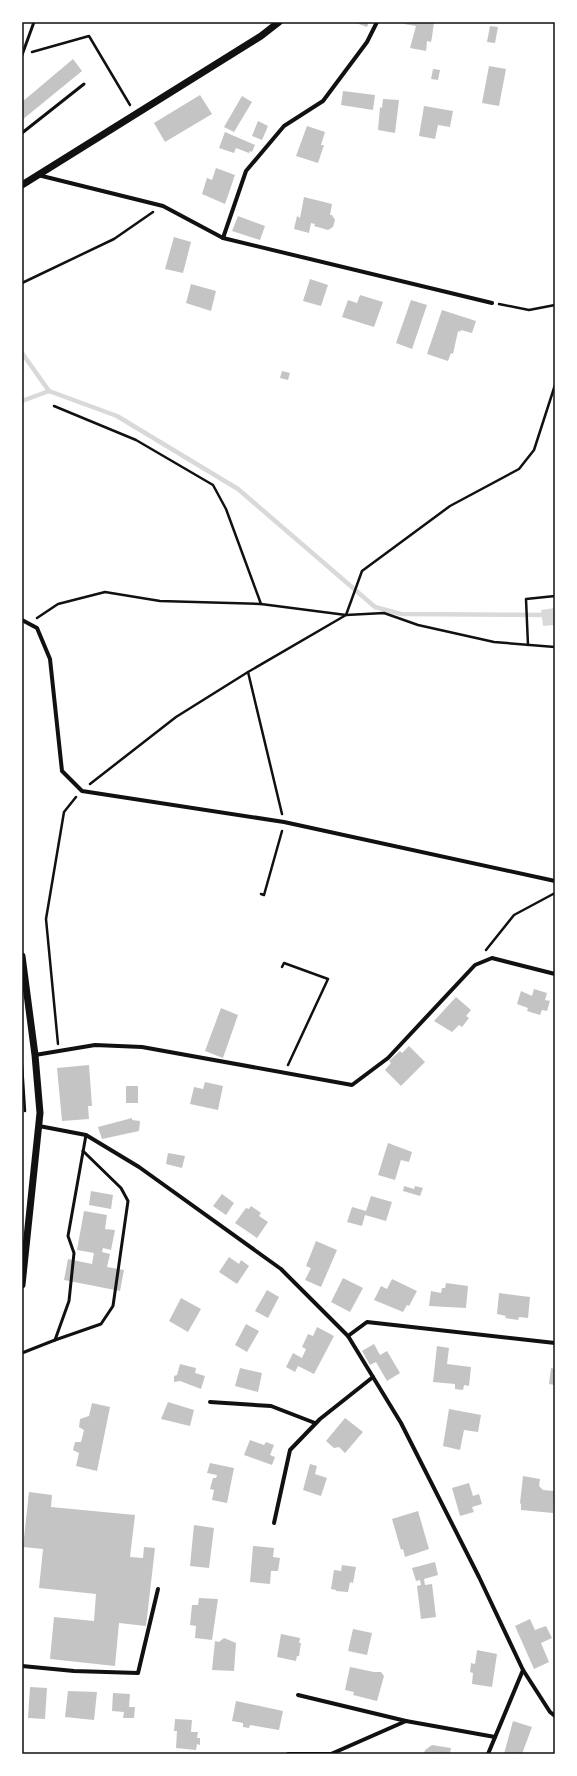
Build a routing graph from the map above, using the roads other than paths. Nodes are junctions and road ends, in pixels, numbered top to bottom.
1 (34, 22) edge
2 (279, 22) edge
3 (377, 22) edge
4 (22, 55) edge
5 (84, 84) dead end
6 (22, 133) edge
7 (38, 175) junction
8 (22, 185) edge
9 (223, 238) junction
10 (492, 303) road end
11 (22, 620) edge
12 (555, 881) edge
13 (22, 956) edge
14 (555, 974) edge
15 (35, 1055) junction
16 (39, 1126) junction
17 (86, 1135) junction
18 (83, 1150) junction
19 (22, 1285) edge
20 (348, 1336) junction
21 (55, 1340) junction
22 (555, 1343) edge
23 (22, 1353) edge
24 (373, 1377) junction
25 (210, 1402) dead end
26 (315, 1423) junction
27 (274, 1523) dead end
28 (158, 1589) dead end
29 (22, 1666) edge
30 (522, 1670) junction
31 (298, 1694) dead end
32 (555, 1716) edge
33 (406, 1721) junction
34 (495, 1737) junction
35 (288, 1754) edge
36 (488, 1754) edge

1 - 4 lane
2 - 7 street
3 - 9 street
5 - 6 lane
7 - 8 street
7 - 9 street
9 - 10 street
11 - 12 street
13 - 15 street
14 - 15 street
15 - 16 street
16 - 17 street
16 - 19 street
17 - 18 lane
17 - 20 street
18 - 21 lane
18 - 21 lane
20 - 22 street
20 - 24 street
21 - 23 lane
24 - 26 street
24 - 30 street
25 - 26 street
26 - 27 street
28 - 29 street
30 - 32 street
30 - 34 street
31 - 33 street
33 - 34 street
33 - 35 street
34 - 36 street

